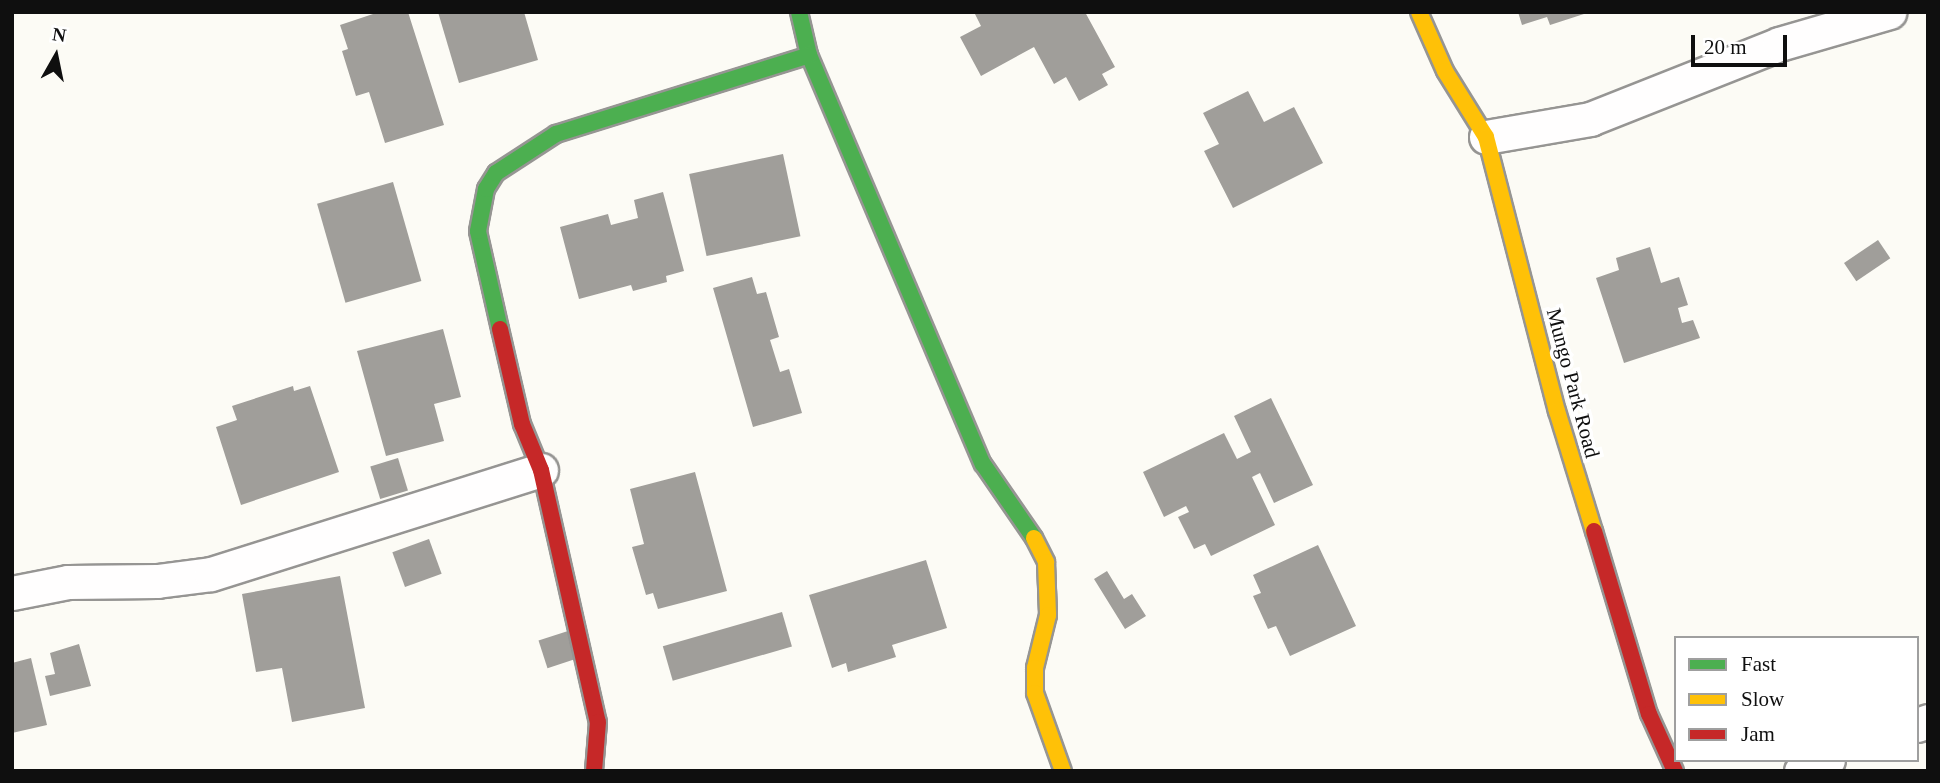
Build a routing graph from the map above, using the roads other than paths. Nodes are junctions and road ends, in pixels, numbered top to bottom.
1 (799, 12) edge
2 (1419, 12) edge
3 (1871, 15) edge
4 (809, 55) junction
5 (1486, 137) junction
6 (541, 470) junction
7 (12, 593) edge
8 (1823, 762) edge
9 (594, 771) edge
10 (1063, 771) edge
11 (1675, 771) edge
12 (1801, 771) edge

1 - 4 street
2 - 5 street, Mungo Park Road
3 - 5 street
4 - 6 street
4 - 10 street
5 - 11 street, Mungo Park Road
6 - 7 street
6 - 9 street
8 - 12 street

